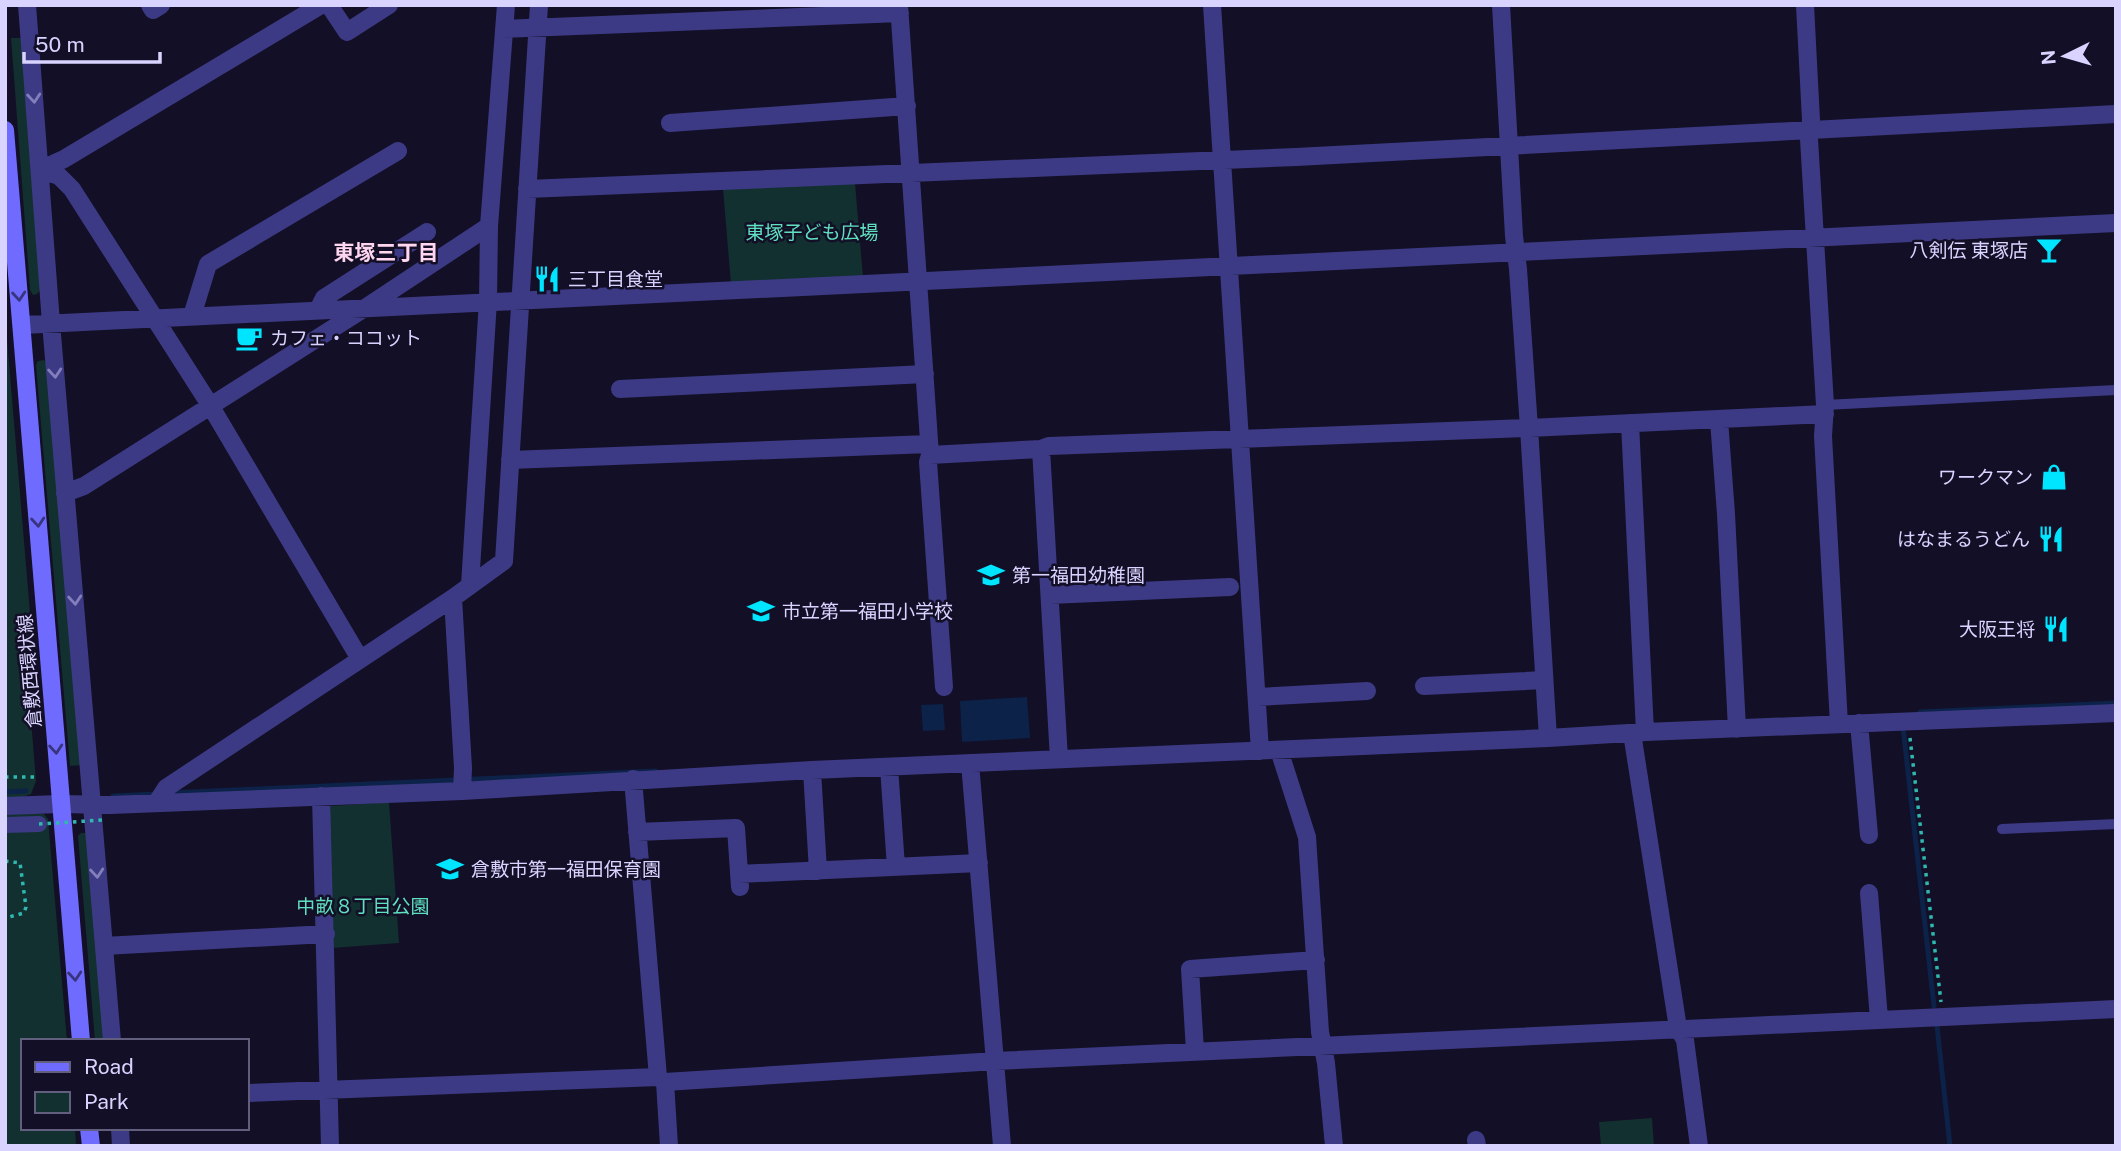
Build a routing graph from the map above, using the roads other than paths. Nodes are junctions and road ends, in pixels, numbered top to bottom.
1 (27, 5) edge
2 (150, 5) edge
3 (161, 5) edge
4 (321, 5) edge
5 (328, 5) edge
6 (389, 5) edge
7 (506, 5) edge
8 (539, 5) edge
9 (1212, 5) edge
10 (1501, 5) edge
11 (1805, 5) edge
12 (900, 9) edge
13 (538, 28) junction
14 (504, 29) junction
15 (907, 106) junction
16 (2116, 114) edge
17 (670, 123) dead end
18 (5, 130) edge
19 (1810, 130) junction
20 (1510, 146) junction
21 (398, 151) dead end
22 (1223, 159) junction
23 (40, 170) junction
24 (911, 173) junction
25 (527, 189) junction
26 (2116, 223) edge
27 (489, 226) junction
28 (427, 232) dead end
29 (1815, 237) junction
30 (1516, 251) junction
31 (1228, 266) junction
32 (919, 281) junction
33 (520, 300) junction
34 (488, 302) junction
35 (365, 308) junction
36 (318, 310) junction
37 (192, 316) junction
38 (153, 318) junction
39 (51, 323) junction
40 (22, 325) junction
41 (925, 374) junction
42 (620, 389) dead end
43 (2116, 390) edge
44 (210, 405) junction
45 (1825, 409) junction
46 (1719, 420) junction
47 (1630, 423) junction
48 (1529, 428) junction
49 (1240, 438) junction
50 (1041, 449) junction
51 (929, 450) junction
52 (510, 460) junction
53 (65, 493) junction
54 (470, 585) junction
55 (1230, 587) dead end
56 (1050, 595) junction
57 (453, 598) junction
58 (360, 659) junction
59 (1544, 680) junction
60 (1424, 686) dead end
61 (944, 687) dead end
62 (1367, 691) dead end
63 (1258, 696) junction
64 (2116, 713) edge
65 (1838, 718) junction
66 (1859, 723) junction
67 (1737, 729) junction
68 (1639, 732) junction
69 (1548, 738) junction
70 (1260, 746) junction
71 (1279, 750) junction
72 (1059, 754) junction
73 (971, 763) junction
74 (889, 767) junction
75 (811, 770) junction
76 (633, 779) junction
77 (462, 783) junction
78 (161, 796) junction
79 (321, 796) junction
80 (60, 804) junction
81 (92, 805) junction
82 (5, 806) edge
83 (38, 824) road end
84 (2116, 824) edge
85 (5, 825) edge
86 (2002, 829) dead end
87 (638, 832) junction
88 (1869, 835) dead end
89 (979, 863) junction
90 (896, 867) junction
91 (818, 871) junction
92 (1869, 893) dead end
93 (326, 934) junction
94 (104, 946) junction
95 (1316, 960) junction
96 (2116, 1009) edge
97 (1880, 1019) junction
98 (1678, 1028) junction
99 (81, 1039) edge
100 (112, 1039) edge
101 (1323, 1047) junction
102 (1195, 1051) junction
103 (996, 1061) junction
104 (662, 1080) junction
105 (328, 1090) junction
106 (248, 1093) edge
107 (330, 1146) edge
108 (669, 1146) edge
109 (1002, 1146) edge
110 (1334, 1146) edge
111 (1699, 1146) edge

1 -> 23 street
2 - 3 street
4 - 23 street
5 - 6 street
7 - 14 street
8 - 13 street
9 - 22 street
10 - 20 street
11 - 19 street
12 - 13 street
12 - 15 street
13 - 14 street
13 - 25 street
14 - 27 street
15 - 17 street
15 - 24 street
16 - 19 street
18 -> 40 main road, 倉敷西環状線
19 - 20 street
19 - 29 street
20 - 22 street
20 - 30 street
21 - 37 street
22 - 24 street
22 - 31 street
23 - 38 street
23 - 39 street
24 - 25 street
24 - 32 street
25 - 33 street
26 - 29 street
27 - 34 street
27 - 35 street
28 - 36 street
29 - 30 street
29 - 45 street
30 - 31 street
30 - 48 street
31 - 32 street
31 - 49 street
32 - 33 street
32 - 41 street
33 - 34 street
33 - 52 street
34 - 35 street
34 - 54 street
35 - 36 street
35 - 44 street
36 - 37 street
37 - 38 street
38 - 39 street
38 - 44 street
39 - 40 street
39 -> 53 street
40 -> 80 main road, 倉敷西環状線
41 - 42 street
41 - 51 street
43 - 45 lane
44 - 53 street
44 - 58 street
45 - 46 street
45 - 65 street
46 - 47 street
46 - 67 street
47 - 48 street
47 - 68 street
48 - 49 street
48 - 59 street
49 - 50 street
49 - 63 street
50 - 51 street
50 - 56 street
51 - 52 street
51 - 61 street
52 - 54 street
53 -> 81 street
54 - 57 street
55 - 56 street
56 - 72 street
57 - 58 street
57 - 77 street
58 - 78 street
59 - 60 street
59 - 69 street
62 - 63 street
63 - 70 street
64 - 66 street
65 - 66 street
65 - 67 street
66 - 88 street
67 - 68 street
68 - 69 street
68 - 98 street
69 - 71 street
70 - 71 street
70 - 72 street
71 - 95 street
72 - 73 street
73 - 74 street
73 - 89 street
74 - 75 street
74 - 90 street
75 - 76 street
75 - 91 street
76 - 77 street
76 - 87 street
77 - 79 street
78 - 79 street
78 - 81 street
79 - 93 street
80 - 81 street
80 - 82 street
80 -> 99 main road, 倉敷西環状線
81 -> 94 street
83 - 85 street
84 - 86 lane
87 - 91 street
87 - 104 street
89 - 90 street
89 - 103 street
90 - 91 street
92 - 97 street
93 - 94 street
93 - 105 street
94 - 100 street
95 - 101 street
95 - 102 street
96 - 97 street
97 - 98 street
98 - 101 street
98 - 111 street
101 - 102 street
101 - 110 street
102 - 103 street
103 - 104 street
103 - 109 street
104 - 105 street
104 - 108 street
105 - 106 street
105 - 107 street

